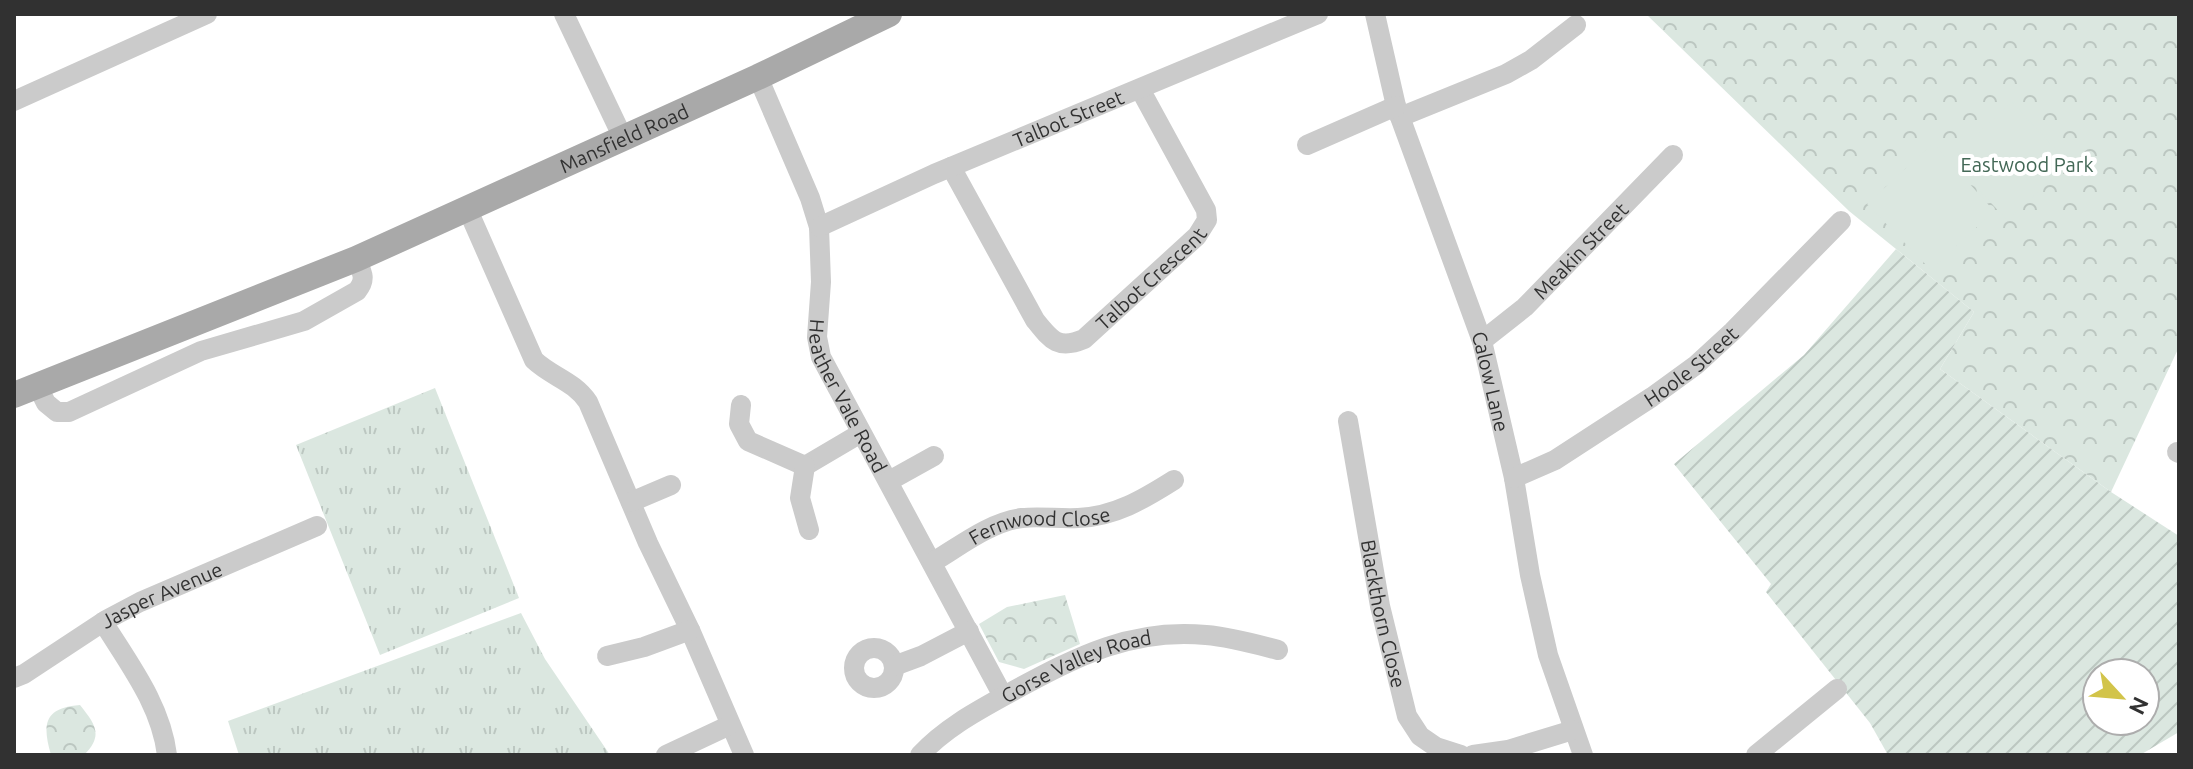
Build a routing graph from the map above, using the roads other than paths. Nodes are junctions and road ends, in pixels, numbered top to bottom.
1 (207, 14) edge
2 (564, 14) edge
3 (889, 14) edge
4 (1318, 14) edge
5 (1375, 14) edge
6 (1576, 25) dead end
7 (758, 77) junction
8 (1140, 89) junction
9 (14, 101) edge
10 (1398, 112) junction
11 (623, 138) junction
12 (1307, 145) dead end
13 (1673, 155) dead end
14 (951, 167) junction
15 (467, 208) junction
16 (1841, 221) dead end
17 (819, 227) junction
18 (356, 259) junction
19 (1482, 341) junction
20 (26, 391) edge
21 (741, 405) dead end
22 (1348, 421) dead end
23 (861, 433) junction
24 (934, 456) dead end
25 (805, 466) junction
26 (1514, 478) junction
27 (1174, 480) dead end
28 (889, 481) junction
29 (671, 485) dead end
30 (631, 502) junction
31 (317, 526) dead end
32 (809, 530) dead end
33 (933, 562) junction
34 (103, 622) junction
35 (690, 630) junction
36 (969, 631) junction
37 (1278, 650) dead end
38 (607, 656) dead end
39 (894, 666) dead end
40 (14, 678) edge
41 (1837, 689) dead end
42 (1003, 696) junction
43 (730, 725) junction
44 (1573, 730) junction
45 (167, 755) edge
46 (666, 755) edge
47 (744, 755) edge
48 (920, 755) edge
49 (1461, 755) edge
50 (1473, 755) edge
51 (1583, 755) edge
52 (1756, 755) edge

1 - 9 street
2 - 11 street
3 - 7 main road, Mansfield Road
4 - 8 street, Talbot Street
5 - 10 street, Calow Lane
6 - 10 street
7 - 11 main road, Mansfield Road
7 - 17 street, Heather Vale Road
8 - 14 street, Talbot Street
8 - 14 street, Talbot Crescent
10 - 12 street
10 - 19 street, Calow Lane
11 - 15 main road, Mansfield Road
13 - 19 street, Meakin Street
14 - 17 street, Talbot Street
15 - 18 main road, Mansfield Road
15 - 30 street
16 - 26 street, Hoole Street
17 - 23 street, Heather Vale Road
18 - 20 main road, Mansfield Road
18 - 20 street, Mansfield Road
19 - 26 street, Calow Lane
21 - 25 street
22 - 49 street, Blackthorn Close
23 - 25 street
23 - 28 street, Heather Vale Road
24 - 28 street
25 - 32 street
26 - 44 street, Calow Lane
27 - 33 street, Fernwood Close
28 - 33 street, Heather Vale Road
29 - 30 street
30 - 35 street
31 - 34 street, Jasper Avenue
33 - 36 street, Heather Vale Road
34 - 40 street, Jasper Avenue
34 - 45 street
35 - 38 street
35 - 43 street
36 - 39 street
36 - 42 street, Heather Vale Road
37 - 42 street, Gorse Valley Road
41 - 52 street
42 - 48 street, Gorse Valley Road
43 - 46 street
43 - 47 street
44 - 50 street
44 - 51 street, Calow Lane

